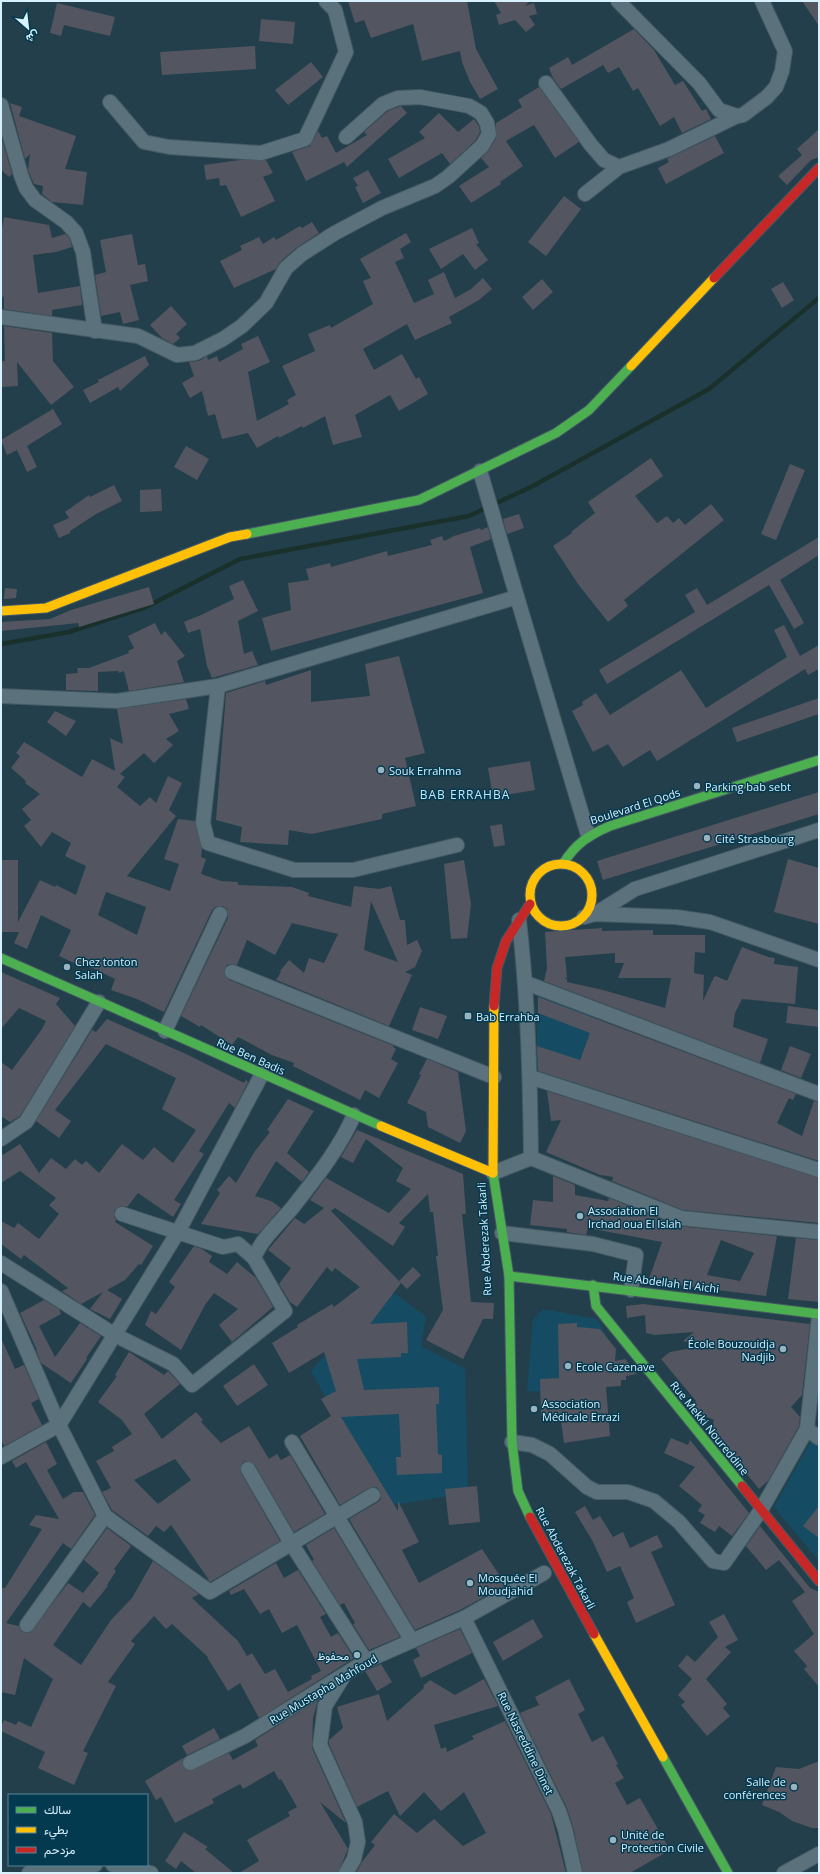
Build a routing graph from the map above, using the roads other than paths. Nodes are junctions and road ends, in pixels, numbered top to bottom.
1 (326, 1) edge
2 (618, 1) edge
3 (762, 1) edge
4 (546, 82) dead end
5 (110, 102) dead end
6 (1, 105) edge
7 (737, 116) junction
8 (346, 137) dead end
9 (619, 167) junction
10 (819, 168) edge
11 (585, 194) dead end
12 (1, 317) edge
13 (95, 331) junction
14 (480, 471) junction
15 (517, 597) junction
16 (1, 611) edge
17 (218, 686) junction
18 (1, 696) edge
19 (819, 760) edge
20 (819, 830) edge
21 (588, 835) junction
22 (457, 845) dead end
23 (563, 864) junction
24 (530, 904) junction
25 (220, 914) dead end
26 (590, 915) junction
27 (518, 920) junction
28 (1, 958) edge
29 (819, 960) edge
30 (232, 972) dead end
31 (526, 983) junction
32 (99, 1002) junction
33 (165, 1031) junction
34 (262, 1074) junction
35 (494, 1077) junction
36 (530, 1077) junction
37 (819, 1094) edge
38 (354, 1115) junction
39 (1, 1139) edge
40 (531, 1158) junction
41 (819, 1170) edge
42 (493, 1173) junction
43 (122, 1214) dead end
44 (178, 1232) junction
45 (819, 1232) edge
46 (502, 1233) junction
47 (254, 1258) junction
48 (1, 1263) edge
49 (498, 1266) dead end
50 (509, 1276) junction
51 (593, 1286) junction
52 (630, 1290) junction
53 (1, 1291) edge
54 (819, 1315) edge
55 (115, 1335) junction
56 (815, 1402) edge
57 (59, 1425) junction
58 (807, 1429) junction
59 (819, 1438) edge
60 (292, 1442) dead end
61 (512, 1442) junction
62 (1, 1457) edge
63 (248, 1469) dead end
64 (373, 1495) dead end
65 (761, 1510) junction
66 (105, 1516) junction
67 (336, 1516) junction
68 (291, 1543) junction
69 (544, 1573) dead end
70 (819, 1581) edge
71 (464, 1618) junction
72 (27, 1625) dead end
73 (412, 1641) junction
74 (366, 1661) junction
75 (346, 1674) junction
76 (190, 1764) dead end
77 (819, 1854) edge
78 (87, 1866) edge
79 (99, 1866) edge
80 (118, 1866) edge
81 (29, 1873) edge
82 (86, 1873) edge
83 (151, 1873) edge
84 (346, 1873) edge
85 (574, 1873) edge
86 (728, 1873) edge
87 (784, 1873) edge

1 - 5 street
2 - 7 street
3 - 7 street
4 - 9 street
6 - 13 street
7 - 9 street
8 - 13 street
9 - 11 street
10 - 14 main road
12 - 13 street
14 - 15 street
14 - 16 main road
15 - 17 street
15 - 21 street
17 - 18 street
17 - 22 street
19 - 21 main road, Boulevard El Qods
20 - 26 street
21 - 23 main road, Boulevard El Qods
23 - 24 main road
23 - 26 main road
24 - 26 main road
24 - 27 main road, Rue Abderezak Takarli
25 - 33 street
26 - 29 street
27 - 31 street
27 - 35 main road, Rue Abderezak Takarli
28 - 32 main road, Rue Ben Badis
30 - 35 street
31 - 36 street
31 - 37 street
32 - 33 main road, Rue Ben Badis
32 - 39 street
33 - 34 main road, Rue Ben Badis
34 - 38 main road, Rue Ben Badis
34 - 44 street
35 - 42 main road, Rue Abderezak Takarli
36 - 40 street
36 - 41 street
38 - 42 main road, Rue Ben Badis
38 - 47 street
40 - 42 street
40 - 45 street
42 - 46 main road, Rue Abderezak Takarli
42 - 49 main road, Rue Abderezak Takarli
43 - 44 street
44 - 47 street
44 - 55 street
46 - 50 main road, Rue Abderezak Takarli
46 - 52 street
47 - 55 street
48 - 55 street
50 - 51 main road, Rue Abdellah El Aichi
50 - 61 main road, Rue Abderezak Takarli
51 - 52 main road, Rue Abdellah El Aichi
51 - 65 main road, Rue Mekki Noureddine
52 - 54 main road, Rue Abdellah El Aichi
53 - 57 street
54 - 56 street
55 - 57 street
56 - 58 street
57 - 62 street
57 - 66 street
58 - 59 street
58 - 65 street
60 - 67 street
61 - 65 street
61 - 86 main road, Rue Abderezak Takarli
63 - 68 street
64 - 67 street
65 - 70 main road, Rue Mekki Noureddine
66 - 68 street
66 - 72 street
67 - 68 street
67 - 73 street
68 - 74 street
69 - 71 street, Rue Mustapha Mahfoud
71 - 73 street, Rue Mustapha Mahfoud
71 - 85 street, Rue Nasreddine Dinet
73 - 74 street, Rue Mustapha Mahfoud
74 - 75 street, Rue Mustapha Mahfoud
75 - 76 street, Rue Mustapha Mahfoud
75 - 84 street
77 - 87 street
78 - 81 street
79 - 82 street
80 - 83 street

